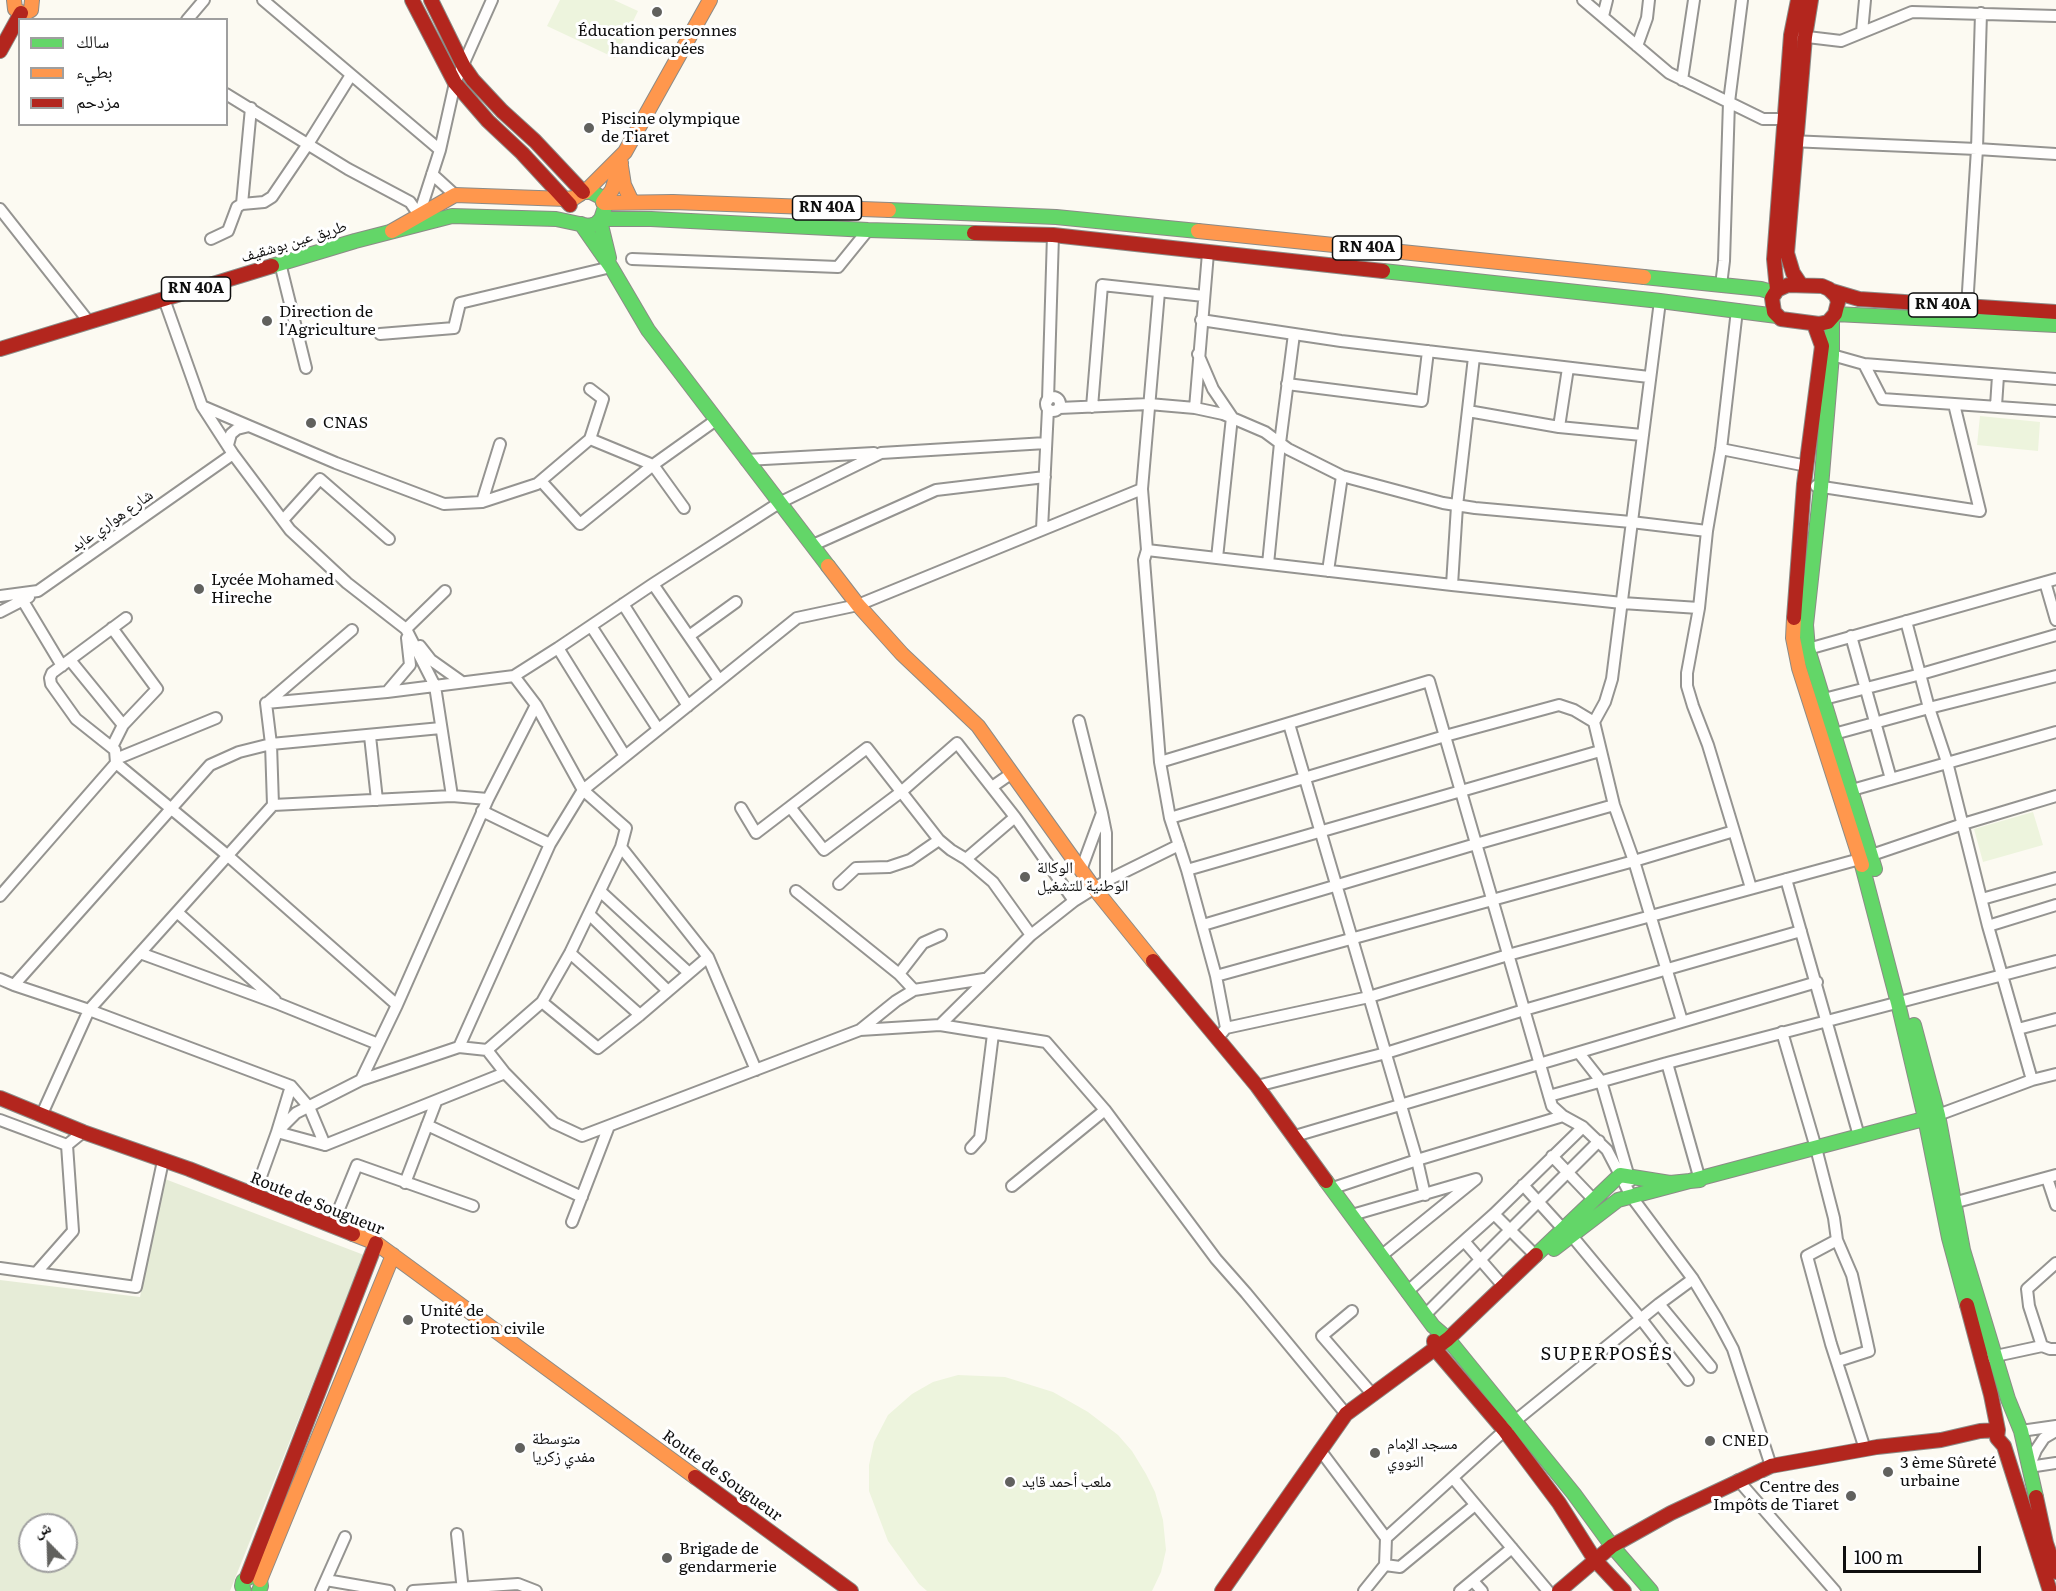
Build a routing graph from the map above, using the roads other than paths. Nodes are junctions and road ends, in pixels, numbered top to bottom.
1 (14, 0) edge
2 (43, 0) edge
3 (204, 0) edge
4 (263, 0) edge
5 (412, 0) edge
6 (431, 0) edge
7 (492, 0) edge
8 (710, 0) edge
9 (1583, 0) edge
10 (1606, 0) edge
11 (1649, 0) edge
12 (1694, 0) edge
13 (1742, 0) edge
14 (1798, 0) edge
15 (1811, 0) edge
16 (1865, 0) edge
17 (1911, 0) edge
18 (28, 8) edge
19 (1912, 12) junction
20 (1981, 13) junction
21 (1603, 16) junction
22 (2056, 16) edge
23 (190, 18) edge
24 (18, 23) edge
25 (1862, 32) junction
26 (1798, 36) junction
27 (1637, 46) junction
28 (0, 51) edge
29 (464, 67) junction
30 (351, 75) junction
31 (1682, 80) junction
32 (455, 83) junction
33 (228, 95) edge
34 (1729, 102) junction
35 (251, 108) junction
36 (1785, 119) junction
37 (1790, 141) junction
38 (308, 144) junction
39 (1977, 149) junction
40 (440, 150) junction
41 (625, 152) junction
42 (2056, 154) edge
43 (621, 166) junction
44 (432, 174) junction
45 (455, 195) junction
46 (576, 198) junction
47 (604, 202) junction
48 (632, 202) junction
49 (242, 204) junction
50 (0, 209) edge
51 (419, 215) junction
52 (601, 220) junction
53 (579, 224) junction
54 (868, 230) junction
55 (392, 231) junction
56 (1053, 235) junction
57 (211, 239) dead end
58 (1208, 253) junction
59 (632, 259) dead end
60 (280, 263) junction
61 (611, 267) junction
62 (1721, 285) junction
63 (1801, 285) junction
64 (1776, 291) junction
65 (1832, 291) junction
66 (1160, 292) junction
67 (1204, 296) junction
68 (164, 298) junction
69 (1660, 301) junction
70 (1967, 307) junction
71 (1737, 310) junction
72 (2056, 312) edge
73 (1777, 316) junction
74 (1834, 316) junction
75 (1201, 320) junction
76 (89, 322) junction
77 (1814, 324) junction
78 (2056, 325) edge
79 (380, 334) dead end
80 (1294, 334) junction
81 (2, 345) edge
82 (1428, 351) junction
83 (1198, 354) junction
84 (1832, 355) junction
85 (1474, 357) junction
86 (1864, 364) junction
87 (1568, 368) junction
88 (306, 369) dead end
89 (1998, 376) junction
90 (1649, 377) junction
91 (2056, 379) edge
92 (1287, 384) junction
93 (590, 389) dead end
94 (1048, 404) junction
95 (1149, 404) junction
96 (1954, 404) junction
97 (202, 406) junction
98 (1996, 406) junction
99 (1092, 407) junction
100 (1195, 408) junction
101 (1468, 411) junction
102 (2056, 411) edge
103 (1232, 417) junction
104 (716, 420) junction
105 (249, 426) junction
106 (1559, 427) junction
107 (1642, 435) junction
108 (590, 439) junction
109 (1046, 443) junction
110 (1280, 443) junction
111 (500, 444) dead end
112 (1721, 449) junction
113 (231, 450) junction
114 (881, 453) junction
115 (746, 460) junction
116 (653, 465) junction
117 (1807, 466) junction
118 (1342, 476) junction
119 (1045, 477) junction
120 (541, 481) junction
121 (1804, 484) junction
122 (1821, 487) junction
123 (1142, 489) junction
124 (482, 502) junction
125 (779, 503) junction
126 (1457, 506) junction
127 (684, 508) dead end
128 (284, 520) junction
129 (1631, 522) junction
130 (1042, 529) junction
131 (1707, 531) junction
132 (389, 539) dead end
133 (813, 545) junction
134 (1147, 550) junction
135 (1217, 558) junction
136 (1268, 564) junction
137 (1328, 571) junction
138 (2056, 579) edge
139 (2045, 582) junction
140 (653, 584) junction
141 (1452, 585) junction
142 (38, 591) junction
143 (445, 591) dead end
144 (0, 596) edge
145 (23, 601) junction
146 (736, 602) dead end
147 (1622, 603) junction
148 (623, 604) junction
149 (858, 605) junction
150 (1699, 608) junction
151 (0, 612) edge
152 (126, 618) dead end
153 (2056, 620) edge
154 (1906, 621) junction
155 (591, 626) junction
156 (112, 628) junction
157 (406, 629) junction
158 (352, 630) dead end
159 (2056, 635) edge
160 (689, 636) junction
161 (1851, 636) junction
162 (558, 648) junction
163 (1808, 649) junction
164 (66, 663) junction
165 (1921, 674) junction
166 (514, 676) junction
167 (2056, 676) edge
168 (719, 680) junction
169 (462, 682) junction
170 (435, 686) junction
171 (1866, 688) junction
172 (387, 692) junction
173 (1824, 699) junction
174 (266, 703) junction
175 (536, 705) junction
176 (688, 706) junction
177 (1929, 708) junction
178 (216, 718) dead end
179 (1079, 721) dead end
180 (1594, 722) junction
181 (1876, 722) junction
182 (123, 724) junction
183 (1289, 724) junction
184 (441, 728) junction
185 (658, 729) junction
186 (2056, 732) edge
187 (1834, 734) junction
188 (370, 736) junction
189 (1445, 736) junction
190 (271, 744) junction
191 (112, 747) junction
192 (1600, 751) junction
193 (626, 756) junction
194 (116, 761) junction
195 (1160, 762) junction
196 (1947, 762) junction
197 (1012, 773) junction
198 (1304, 778) junction
199 (1891, 779) junction
200 (992, 787) junction
201 (583, 789) junction
202 (1461, 790) junction
203 (1852, 790) junction
204 (901, 792) junction
205 (452, 796) junction
206 (2056, 796) edge
207 (488, 799) junction
208 (377, 800) junction
209 (273, 805) junction
210 (1614, 805) junction
211 (790, 807) junction
212 (170, 808) junction
213 (741, 808) dead end
214 (482, 811) junction
215 (1102, 813) junction
216 (1015, 817) junction
217 (1170, 818) junction
218 (1963, 824) junction
219 (1734, 831) junction
220 (1320, 832) junction
221 (939, 840) junction
222 (1476, 843) junction
223 (550, 844) junction
224 (1179, 845) junction
225 (621, 847) junction
226 (227, 855) junction
227 (1866, 856) junction
228 (966, 859) junction
229 (1634, 861) junction
230 (1081, 870) junction
231 (1187, 870) junction
232 (2056, 878) edge
233 (1786, 879) junction
234 (1106, 881) junction
235 (838, 884) dead end
236 (1336, 885) junction
237 (1094, 888) junction
238 (1751, 888) junction
239 (600, 891) junction
240 (796, 891) dead end
241 (0, 896) edge
242 (1982, 899) junction
243 (1492, 900) junction
244 (1074, 901) junction
245 (2056, 905) edge
246 (177, 912) junction
247 (589, 914) junction
248 (1651, 916) junction
249 (1203, 925) junction
250 (1988, 926) junction
251 (1801, 931) junction
252 (942, 935) dead end
253 (1031, 935) junction
254 (1352, 938) junction
255 (140, 953) junction
256 (570, 953) junction
257 (1508, 955) junction
258 (708, 957) junction
259 (2056, 961) edge
260 (1666, 970) junction
261 (689, 973) junction
262 (899, 974) junction
263 (2003, 975) junction
264 (1216, 976) junction
265 (0, 979) edge
266 (984, 979) junction
267 (1817, 982) junction
268 (14, 985) junction
269 (914, 990) junction
270 (668, 991) junction
271 (1369, 997) junction
272 (542, 1002) junction
273 (1903, 1002) junction
274 (279, 1004) junction
275 (397, 1005) junction
276 (89, 1010) junction
277 (1524, 1010) junction
278 (640, 1015) junction
279 (2056, 1019) edge
280 (1827, 1020) junction
281 (1682, 1021) junction
282 (940, 1024) junction
283 (1226, 1028) junction
284 (2018, 1029) junction
285 (860, 1030) junction
286 (1782, 1032) junction
287 (993, 1034) junction
288 (1217, 1040) junction
289 (378, 1044) junction
290 (459, 1047) junction
291 (487, 1050) junction
292 (1386, 1053) junction
293 (1579, 1053) junction
294 (1667, 1063) junction
295 (1540, 1065) junction
296 (756, 1070) junction
297 (505, 1073) junction
298 (2056, 1074) edge
299 (361, 1080) junction
300 (2032, 1080) junction
301 (1601, 1081) junction
302 (291, 1086) junction
303 (1257, 1086) junction
304 (1549, 1096) junction
305 (0, 1098) edge
306 (436, 1102) junction
307 (1401, 1104) junction
308 (309, 1107) junction
309 (1105, 1110) junction
310 (42, 1114) junction
311 (1563, 1116) junction
312 (1932, 1116) junction
313 (0, 1120) edge
314 (427, 1125) junction
315 (609, 1126) junction
316 (1583, 1127) junction
317 (83, 1132) junction
318 (277, 1132) junction
319 (1295, 1136) junction
320 (1860, 1136) junction
321 (1599, 1141) junction
322 (67, 1145) junction
323 (325, 1145) junction
324 (971, 1148) dead end
325 (1816, 1148) junction
326 (1552, 1155) junction
327 (1417, 1160) junction
328 (164, 1161) junction
329 (1569, 1173) junction
330 (1625, 1176) junction
331 (2051, 1176) edge
332 (1700, 1180) junction
333 (405, 1183) junction
334 (1523, 1185) junction
335 (1012, 1186) dead end
336 (1333, 1188) junction
337 (1425, 1195) junction
338 (254, 1196) junction
339 (1631, 1196) junction
340 (582, 1197) junction
341 (1593, 1199) junction
342 (1539, 1202) junction
343 (1953, 1203) junction
344 (2056, 1205) edge
345 (473, 1206) dead end
346 (1494, 1214) junction
347 (1352, 1215) junction
348 (572, 1222) dead end
349 (332, 1226) junction
350 (1510, 1230) junction
351 (1568, 1232) junction
352 (1837, 1240) junction
353 (1464, 1241) junction
354 (376, 1243) junction
355 (393, 1255) junction
356 (1381, 1256) junction
357 (1536, 1256) junction
358 (1480, 1259) junction
359 (2056, 1263) edge
360 (0, 1268) edge
361 (36, 1273) junction
362 (1693, 1279) junction
363 (1504, 1287) junction
364 (1407, 1292) junction
365 (1659, 1304) junction
366 (1352, 1311) dead end
367 (1641, 1319) junction
368 (1429, 1321) junction
369 (1448, 1339) junction
370 (2042, 1346) junction
371 (1435, 1349) junction
372 (2056, 1349) edge
373 (1988, 1358) junction
374 (1838, 1361) junction
375 (1711, 1367) dead end
376 (1688, 1380) dead end
377 (1373, 1395) junction
378 (1346, 1414) junction
379 (1510, 1426) junction
380 (2056, 1428) edge
381 (2020, 1431) junction
382 (1999, 1434) junction
383 (1941, 1440) junction
384 (1864, 1449) junction
385 (1320, 1450) junction
386 (2056, 1463) edge
387 (1771, 1466) junction
388 (2029, 1467) junction
389 (1453, 1478) junction
390 (1738, 1480) junction
391 (1475, 1505) junction
392 (457, 1534) dead end
393 (345, 1537) dead end
394 (1386, 1538) junction
395 (2051, 1541) edge
396 (1612, 1546) junction
397 (1512, 1548) junction
398 (1595, 1560) junction
399 (1386, 1565) junction
400 (2056, 1572) edge
401 (326, 1580) junction
402 (1473, 1581) junction
403 (832, 1586) edge
404 (252, 1587) edge
405 (463, 1589) edge
406 (1366, 1590) edge
407 (321, 1591) edge
408 (388, 1591) edge
409 (413, 1591) edge
410 (536, 1591) edge
411 (851, 1591) edge
412 (1222, 1591) edge
413 (1460, 1591) edge
414 (1482, 1591) edge
415 (1548, 1591) edge
416 (1559, 1591) edge
417 (1624, 1591) edge
418 (1651, 1591) edge
419 (1835, 1591) edge
420 (2049, 1591) edge

1 - 18 main road
2 - 18 main road
3 - 23 street
4 - 30 street
5 - 32 main road
6 - 29 main road
7 - 29 street
8 - 41 main road
9 - 21 street
10 - 21 street
11 - 27 street
12 - 31 street
13 - 34 street
14 - 26 main road
15 - 26 main road
16 - 25 street
17 - 19 street
19 - 20 street
19 - 25 street
20 - 22 street
20 - 39 street
21 - 27 street
24 - 28 main road
25 - 26 street
26 - 36 main road
26 - 37 main road
27 - 31 street
29 - 32 street
29 - 46 main road
30 - 38 street
30 - 40 street
31 - 34 street
32 - 40 street
32 - 46 main road
33 - 35 street
34 - 36 street
34 - 62 street
35 - 38 street
35 - 49 street
36 - 37 main road
37 - 39 street
37 - 63 main road
37 - 64 main road
38 - 49 street
38 - 51 street
39 - 42 street
39 - 70 street
40 - 44 street
41 - 43 main road
41 - 46 main road
43 - 47 main road
43 - 48 main road
44 - 45 street
44 - 51 street
45 - 46 main road
45 - 51 main road, RN 40A
46 - 47 main road
46 - 53 main road
47 - 48 main road, RN 40A
47 - 52 main road
48 - 62 main road, RN 40A
49 - 57 street
50 - 76 street
51 - 55 main road, RN 40A
52 - 53 main road
52 - 54 main road, RN 40A
52 - 61 main road
53 - 55 main road, RN 40A
53 - 61 main road
54 - 56 main road, RN 40A
54 - 59 street
55 - 60 main road, طريق عين بوشقيف / RN 40A
56 - 58 main road, RN 40A
56 - 94 street
58 - 67 street
58 - 69 main road, RN 40A
60 - 68 main road, طريق عين بوشقيف / RN 40A
60 - 88 street
61 - 79 street
61 - 104 main road
62 - 64 main road, RN 40A
63 - 64 main road
63 - 65 main road
64 - 73 main road
65 - 70 main road, RN 40A
65 - 74 main road
66 - 67 street
66 - 95 street
66 - 99 street
67 - 75 street
68 - 76 main road, طريق عين بوشقيف / RN 40A
68 - 97 street
69 - 71 main road, RN 40A
69 - 90 street
70 - 72 main road, RN 40A
71 - 73 main road, RN 40A
71 - 112 street
73 - 77 main road
74 - 77 main road
74 - 78 main road, RN 40A
74 - 84 main road
75 - 80 street
75 - 83 street
76 - 81 main road, طريق عين بوشقيف / RN 40A
77 - 117 main road
80 - 82 street
80 - 92 street
82 - 85 street
82 - 92 street
83 - 100 street
83 - 103 street
84 - 86 street
84 - 122 main road
85 - 87 street
85 - 101 street
86 - 89 street
86 - 96 street
87 - 90 street
87 - 106 street
89 - 91 street
89 - 98 street
90 - 107 street
92 - 110 street
93 - 108 street
94 - 99 street
94 - 109 street
95 - 99 street
95 - 100 street
95 - 123 street
96 - 98 street
96 - 122 street
97 - 105 street
97 - 113 street
98 - 102 street
100 - 103 street
101 - 106 street
101 - 126 street
103 - 110 street
103 - 135 street
104 - 115 main road
104 - 116 street
105 - 113 street, شارع هواري عابد
105 - 124 street
106 - 107 street
107 - 129 street
108 - 116 street
108 - 120 street
109 - 114 street
109 - 119 street
110 - 118 street
110 - 136 street
111 - 124 street
112 - 117 street
112 - 131 street
113 - 128 street
113 - 142 street, شارع هواري عابد
114 - 115 street
114 - 125 street
115 - 125 main road
116 - 120 street
116 - 127 street
117 - 121 main road
118 - 126 street
118 - 137 street
119 - 130 street
119 - 133 street
120 - 124 street
121 - 122 street
121 - 227 main road
122 - 163 main road
123 - 130 street
123 - 134 street
125 - 133 main road
125 - 140 street
126 - 129 street
126 - 141 street
128 - 132 street
128 - 157 street
129 - 131 street
129 - 147 street
130 - 149 street
131 - 150 street
133 - 149 main road
134 - 135 street
134 - 195 street
135 - 136 street
136 - 137 street
137 - 141 street
138 - 139 street
139 - 153 street
139 - 154 street
140 - 148 street
140 - 160 street
141 - 147 street
142 - 144 street, شارع هواري عابد
142 - 145 street
143 - 157 street
145 - 151 street
145 - 164 street
146 - 160 street
147 - 150 street
147 - 180 street
148 - 155 street
148 - 176 street
149 - 168 street
149 - 197 main road
150 - 219 street
152 - 156 street
154 - 161 street
154 - 165 street
155 - 162 street
155 - 185 street
156 - 164 street
156 - 182 street
157 - 169 street
157 - 170 street
157 - 172 street
158 - 174 street
159 - 165 street
160 - 168 street
161 - 163 street
161 - 171 street
162 - 166 street
162 - 193 street
163 - 173 main road
164 - 182 street
164 - 191 street
165 - 171 street
165 - 177 street
166 - 169 street
166 - 175 street
167 - 177 street
168 - 176 street
169 - 170 street
170 - 172 street
170 - 184 street
171 - 173 street
171 - 181 street
172 - 174 street
173 - 187 main road
174 - 190 street
175 - 201 street
175 - 207 street
176 - 185 street
177 - 181 street
177 - 196 street
178 - 194 street
179 - 215 street
180 - 189 street
180 - 192 street
181 - 187 street
181 - 199 street
182 - 191 street
183 - 189 street
183 - 195 street
183 - 198 street
184 - 188 street
184 - 205 street
185 - 193 street
186 - 196 street
187 - 203 main road
188 - 190 street
188 - 208 street
189 - 198 street
189 - 202 street
190 - 209 street
190 - 212 street
191 - 194 street
192 - 202 street
192 - 210 street
193 - 201 street
194 - 212 street
194 - 241 street
195 - 217 street
196 - 199 street
196 - 218 street
197 - 200 street
197 - 230 main road
198 - 217 street
198 - 220 street
199 - 203 street
200 - 204 street
200 - 216 street
201 - 223 street
201 - 225 street
202 - 220 street
202 - 222 street
203 - 227 main road
204 - 211 street
204 - 211 street
204 - 221 street
205 - 207 street
205 - 208 street
206 - 218 street
207 - 214 street
208 - 209 street
209 - 226 street
210 - 222 street
210 - 229 street
211 - 213 street
212 - 226 street
212 - 268 street
214 - 223 street
214 - 275 street
215 - 230 street
215 - 234 street
216 - 228 street
216 - 244 street
217 - 224 street
218 - 227 street
218 - 242 street
219 - 229 street
219 - 238 street
220 - 231 street
220 - 236 street
221 - 228 street
221 - 235 street
222 - 236 street
222 - 243 street
223 - 290 street
224 - 231 street
224 - 234 street
225 - 239 street
225 - 258 street
226 - 246 street
226 - 275 street
227 - 233 street
227 - 273 main road
228 - 253 street
229 - 243 street
229 - 248 street
230 - 237 main road
231 - 249 street
232 - 242 street
233 - 238 street
233 - 251 street
234 - 237 street
236 - 249 street
236 - 254 street
237 - 244 street
237 - 288 main road
238 - 248 street
239 - 247 street
239 - 261 street
240 - 262 street
242 - 250 street
243 - 254 street
243 - 257 street
244 - 253 street
245 - 250 street
246 - 255 street
246 - 274 street
247 - 256 street
247 - 270 street
248 - 257 street
248 - 260 street
249 - 264 street
250 - 263 street
251 - 260 street
251 - 267 street
252 - 262 street
253 - 266 street
254 - 264 street
254 - 271 street
255 - 274 street
255 - 276 street
256 - 272 street
256 - 278 street
257 - 271 street
257 - 277 street
258 - 261 street
258 - 296 street
259 - 263 street
260 - 277 street
260 - 281 street
261 - 270 street
262 - 269 street
263 - 273 street
263 - 284 street
264 - 283 street
265 - 268 street
266 - 269 street
266 - 282 street
267 - 280 street
267 - 281 street
268 - 276 street
269 - 285 street
270 - 278 street
271 - 283 street
271 - 292 street
272 - 278 street
272 - 291 street
273 - 280 street
273 - 312 main road
274 - 289 street
275 - 289 street
276 - 302 street
276 - 310 street
277 - 292 street
277 - 295 street
279 - 284 street
280 - 286 street
280 - 320 street
281 - 293 street
282 - 285 street
282 - 287 street
283 - 288 street
284 - 300 street
285 - 296 street
286 - 294 street
286 - 325 street
287 - 309 street
287 - 324 street
288 - 303 main road
289 - 299 street
290 - 291 street
290 - 299 street
291 - 297 street
292 - 303 street
292 - 307 street
293 - 295 street
293 - 301 street
294 - 301 street
294 - 332 street
295 - 304 street
295 - 307 street
296 - 315 street
297 - 306 street
297 - 315 street
298 - 300 street
299 - 308 street
300 - 312 street
301 - 304 street
301 - 330 street
302 - 308 street
302 - 318 street
303 - 319 main road
304 - 311 street
305 - 310 main road, Route de Sougueur
306 - 314 street
306 - 323 street
307 - 319 street
307 - 327 street
308 - 318 street
308 - 323 street
309 - 335 street
309 - 378 street
310 - 317 main road, Route de Sougueur
311 - 316 street
311 - 327 street
312 - 320 main road
312 - 343 main road
312 - 373 main road
313 - 322 street
314 - 333 street
314 - 340 street
315 - 340 street
316 - 321 street
316 - 326 street
317 - 322 street
317 - 328 main road, Route de Sougueur
318 - 323 street
318 - 338 street
319 - 336 main road
320 - 325 main road
321 - 329 street
321 - 330 street
322 - 361 street
325 - 332 main road
325 - 352 street
326 - 329 street
326 - 334 street
327 - 336 street
327 - 337 street
328 - 338 main road, Route de Sougueur
328 - 361 street
329 - 341 street
329 - 342 street
330 - 332 main road
330 - 339 street
330 - 341 main road
331 - 343 street
331 - 344 street
332 - 339 main road
333 - 345 street
333 - 349 street
334 - 342 street
334 - 346 street
336 - 347 main road
337 - 347 street
337 - 356 street
338 - 349 main road, Route de Sougueur
339 - 351 main road
339 - 362 street
340 - 348 street
341 - 351 main road
342 - 350 street
342 - 351 street
343 - 373 main road
346 - 350 street
346 - 353 street
347 - 356 main road
349 - 354 main road, Route de Sougueur
350 - 357 street
350 - 358 street
351 - 357 main road
351 - 363 main road
351 - 367 street
352 - 374 street
352 - 374 street
353 - 358 street
353 - 364 street
354 - 355 main road, Route de Sougueur
354 - 404 main road
355 - 403 main road, Route de Sougueur
355 - 404 main road
356 - 364 main road
357 - 363 main road
358 - 363 street
358 - 368 street
359 - 370 street
360 - 361 street
362 - 365 street
362 - 387 street
363 - 369 main road
364 - 368 main road
365 - 367 street
365 - 375 street
366 - 377 street
367 - 376 street
367 - 379 street
368 - 369 main road
368 - 371 main road
369 - 371 main road
369 - 379 main road
370 - 372 street
370 - 373 street
371 - 377 main road
371 - 379 main road
373 - 381 main road
373 - 382 main road
374 - 384 street
377 - 378 main road
378 - 385 main road
379 - 389 street
379 - 396 main road
379 - 398 main road
380 - 381 street
380 - 388 street
381 - 382 main road
381 - 382 main road
381 - 388 main road
382 - 383 main road
382 - 383 main road
382 - 420 main road
383 - 384 main road
384 - 387 main road
385 - 394 street
385 - 412 main road
386 - 388 street
387 - 390 main road
388 - 395 main road
389 - 391 street
389 - 394 street
390 - 396 main road
390 - 419 street
391 - 397 street
391 - 399 street
392 - 405 street
393 - 401 street
394 - 399 street
395 - 400 main road
396 - 398 main road
396 - 418 main road
397 - 402 street
397 - 415 street
398 - 416 main road
398 - 417 main road
399 - 406 street
401 - 407 street
401 - 408 street
402 - 413 street
402 - 414 street
403 - 411 main road, Route de Sougueur
405 - 409 street
405 - 410 street

